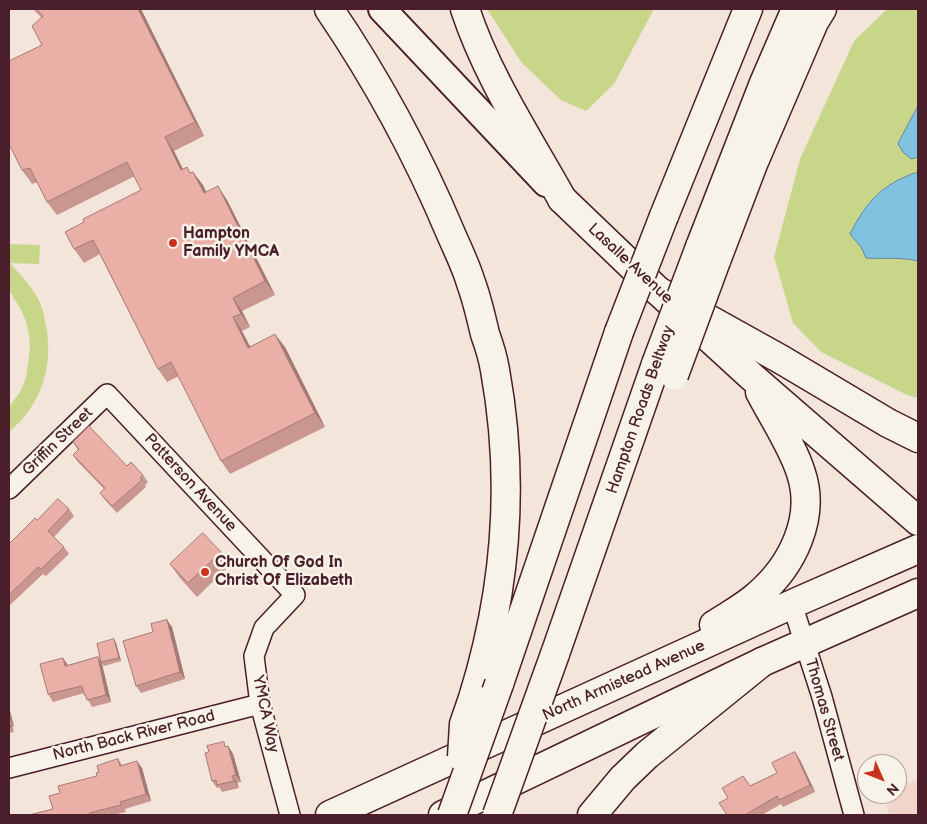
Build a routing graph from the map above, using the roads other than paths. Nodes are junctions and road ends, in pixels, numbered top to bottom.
1 (329, 9) edge
2 (382, 9) edge
3 (465, 9) edge
4 (796, 9) edge
5 (822, 9) edge
6 (746, 11) edge
7 (562, 199) junction
8 (708, 254) junction
9 (658, 291) junction
10 (752, 377) junction
11 (106, 394) joint
12 (918, 438) edge
13 (9, 489) edge
14 (918, 522) edge
15 (918, 549) edge
16 (918, 593) edge
17 (295, 595) joint
18 (792, 604) junction
19 (805, 644) junction
20 (762, 662) junction
21 (654, 668) junction
22 (260, 704) junction
23 (9, 768) edge
24 (456, 804) edge
25 (290, 815) edge
26 (330, 815) edge
27 (443, 815) edge
28 (497, 815) edge
29 (592, 815) edge
30 (854, 815) edge

1 - 24 main road, bridge
2 - 7 main road, Lasalle Avenue
3 - 7 main road
4 - 8 main road, Hampton Roads Beltway
5 - 8 main road
6 - 24 main road, bridge
7 - 9 main road, Lasalle Avenue
8 - 28 main road, Hampton Roads Beltway, bridge
9 - 10 main road, Lasalle Avenue
9 - 12 main road
10 - 14 main road, Lasalle Avenue
10 - 21 main road
11 - 13 street, Griffin Street
11 - 17 street, Patterson Avenue
15 - 18 main road, North Armistead Avenue
16 - 19 main road
17 - 22 street, YMCA Way
18 - 19 street, Thomas Street
18 - 21 main road, North Armistead Avenue
19 - 20 main road
19 - 30 street, Thomas Street
20 - 27 main road
20 - 29 main road
21 - 26 main road, North Armistead Avenue
22 - 23 street, North Back River Road
22 - 25 street, YMCA Way

